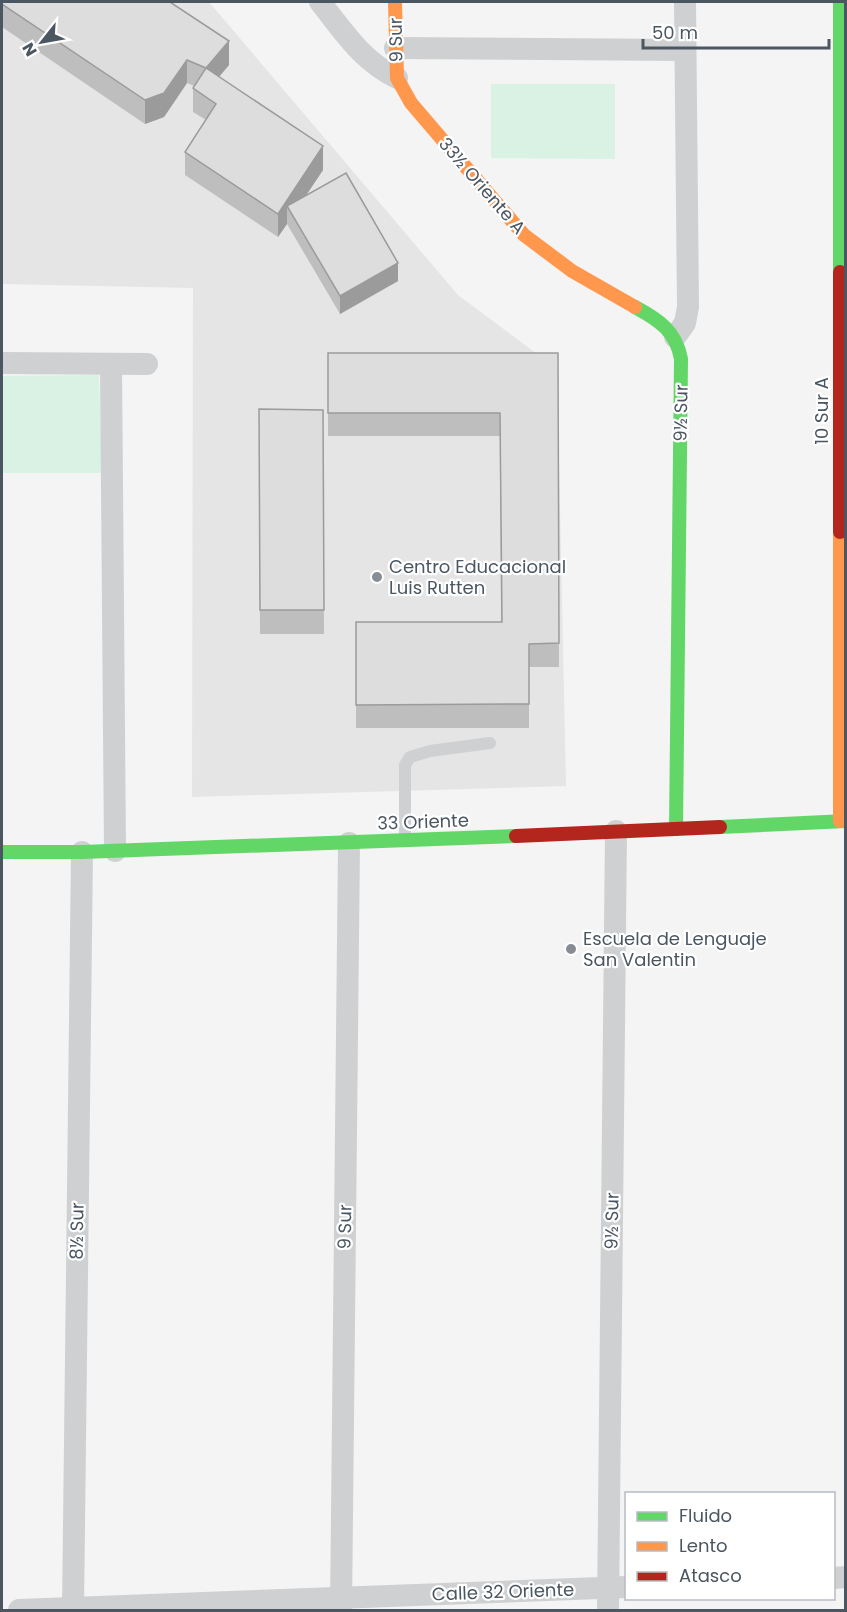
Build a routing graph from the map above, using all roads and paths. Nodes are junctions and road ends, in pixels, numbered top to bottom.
1 (320, 2) edge
2 (395, 2) edge
3 (685, 2) edge
4 (840, 2) edge
5 (843, 47) edge
6 (395, 48) junction
7 (685, 50) junction
8 (397, 78) junction
9 (843, 196) edge
10 (675, 337) junction
11 (843, 341) edge
12 (2, 363) edge
13 (111, 364) junction
14 (147, 364) dead end
15 (843, 490) edge
16 (842, 646) edge
17 (490, 743) dead end
18 (843, 821) edge
19 (676, 829) junction
20 (616, 831) junction
21 (405, 841) junction
22 (349, 843) junction
23 (115, 851) junction
24 (2, 852) edge
25 (82, 852) junction
26 (617, 1587) edge
27 (341, 1604) edge
28 (73, 1610) edge
29 (19, 1611) edge
30 (608, 1611) edge

1 - 8 street, 33½ Oriente A
2 - 6 street, 9 Sur
3 - 7 street
4 - 5 street, 10 Sur A
5 - 9 street, 10 Sur A
6 - 7 street
6 - 8 street, 9 Sur
7 - 10 street
8 - 10 street, 33½ Oriente A
9 - 11 street, 10 Sur A
10 - 19 street, 9½ Sur
11 - 15 street, 10 Sur A
12 - 13 street
13 - 14 street
13 - 23 street
15 - 16 street, 10 Sur A
16 - 18 street, 10 Sur A
17 - 21 lane
18 - 19 street, 33 Oriente
19 - 20 street, 33 Oriente
20 - 21 street, 33 Oriente
20 - 26 street, 9½ Sur
21 - 22 street, 33 Oriente
22 - 23 street, 33 Oriente
22 - 27 street, 9 Sur
23 - 25 street, 33 Oriente
24 - 25 street, 33 Oriente
25 - 28 street, 8½ Sur
26 - 27 street, Calle 32 Oriente
26 - 30 street, 9½ Sur
27 - 28 street, Calle 32 Oriente
28 - 29 street, Calle 32 Oriente

